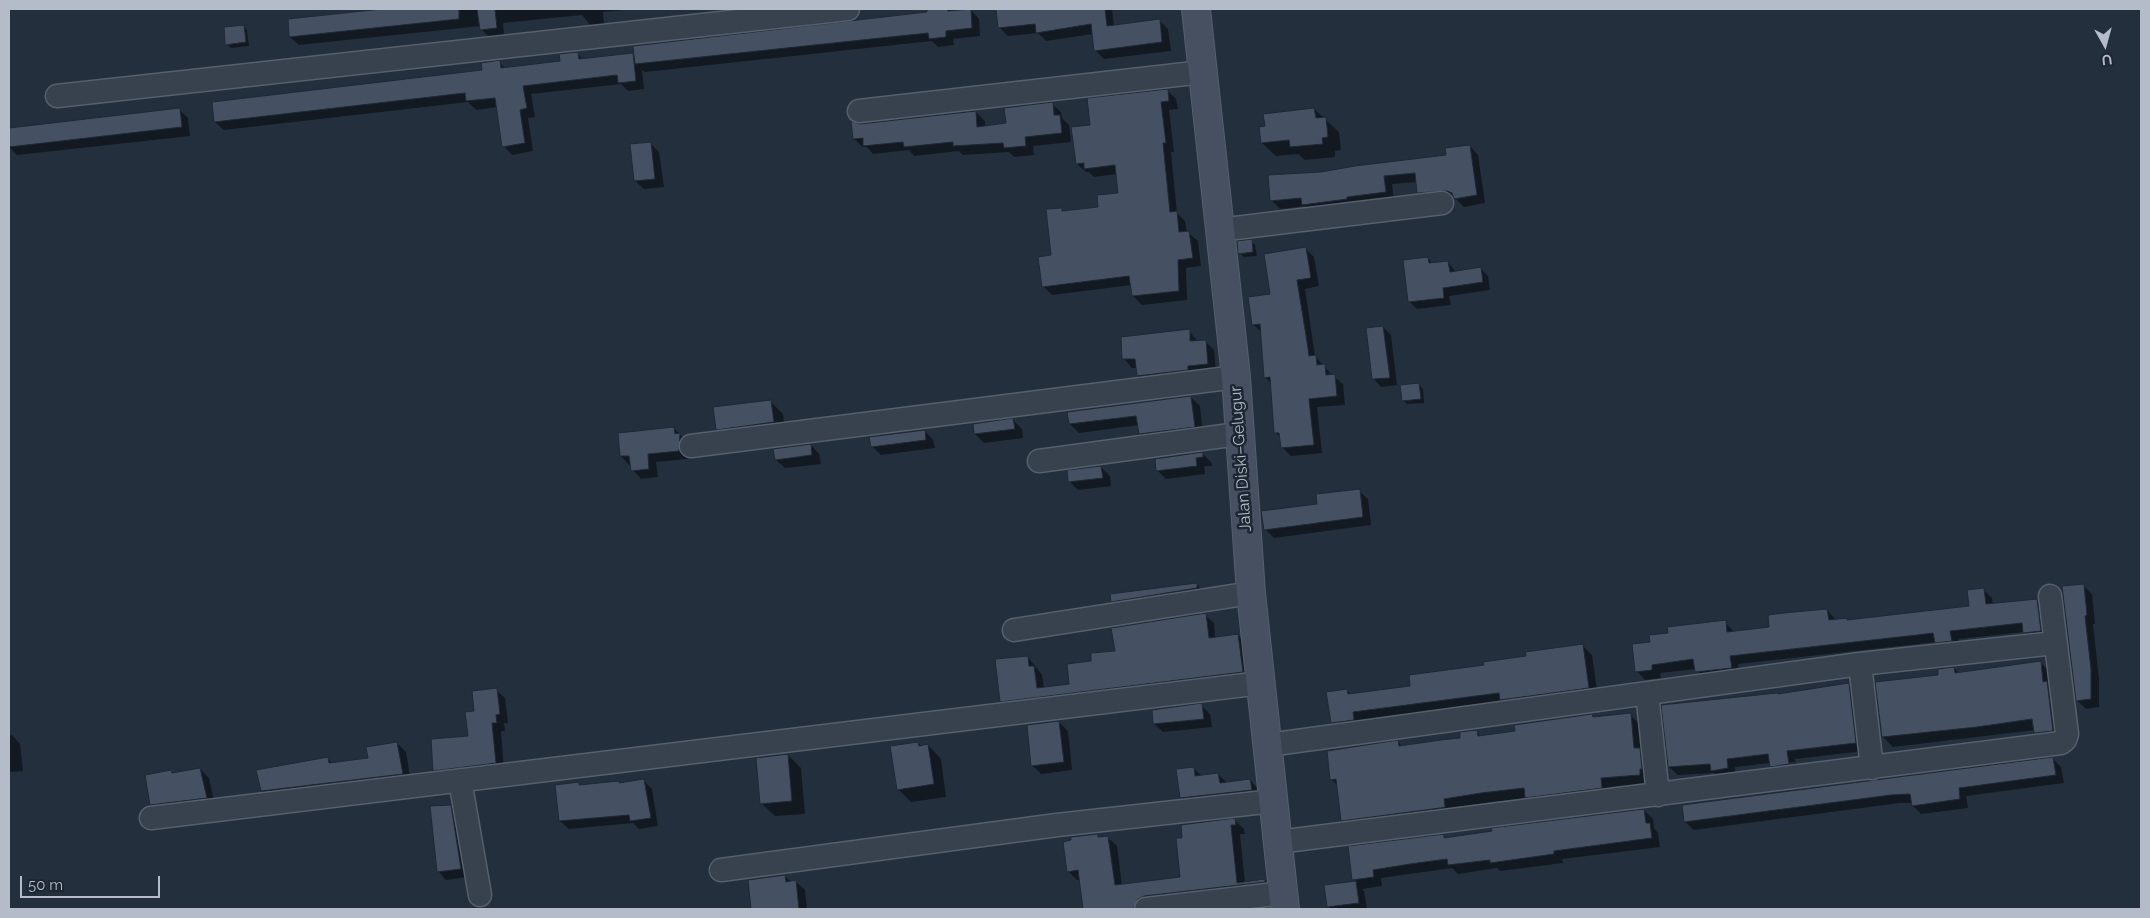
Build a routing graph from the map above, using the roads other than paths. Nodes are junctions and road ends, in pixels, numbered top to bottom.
1 (848, 9) edge
2 (1196, 9) edge
3 (1203, 72) junction
4 (57, 96) dead end
5 (859, 111) dead end
6 (1442, 203) dead end
7 (1219, 230) junction
8 (1236, 377) junction
9 (1238, 434) junction
10 (691, 446) dead end
11 (1039, 461) dead end
12 (1251, 593) junction
13 (2050, 596) dead end
14 (1014, 630) dead end
15 (2055, 642) junction
16 (1860, 664) junction
17 (1261, 683) junction
18 (1647, 693) junction
19 (1268, 745) junction
20 (1872, 768) junction
21 (460, 780) junction
22 (1658, 795) junction
23 (1274, 801) junction
24 (151, 818) dead end
25 (1278, 842) junction
26 (720, 870) dead end
27 (480, 894) dead end
28 (1284, 901) edge
29 (1146, 909) edge

1 - 4 street
2 - 3 main road, Jalan Diski–Gelugur
3 - 5 street
3 - 7 main road, Jalan Diski–Gelugur
6 - 7 street
7 - 8 main road, Jalan Diski–Gelugur
8 - 9 main road, Jalan Diski–Gelugur
8 - 10 street
9 - 11 street
9 - 12 main road, Jalan Diski–Gelugur
12 - 14 street
12 - 17 main road, Jalan Diski–Gelugur
13 - 15 street
15 - 16 street
15 - 20 street
16 - 18 street
16 - 20 street
17 - 19 main road, Jalan Diski–Gelugur
17 - 21 street
18 - 19 street
18 - 22 street
19 - 23 main road, Jalan Diski–Gelugur
20 - 22 street
21 - 24 street
21 - 27 street
22 - 25 street
23 - 25 main road, Jalan Diski–Gelugur
23 - 26 street
25 - 28 main road, Jalan Diski–Gelugur
28 - 29 street

